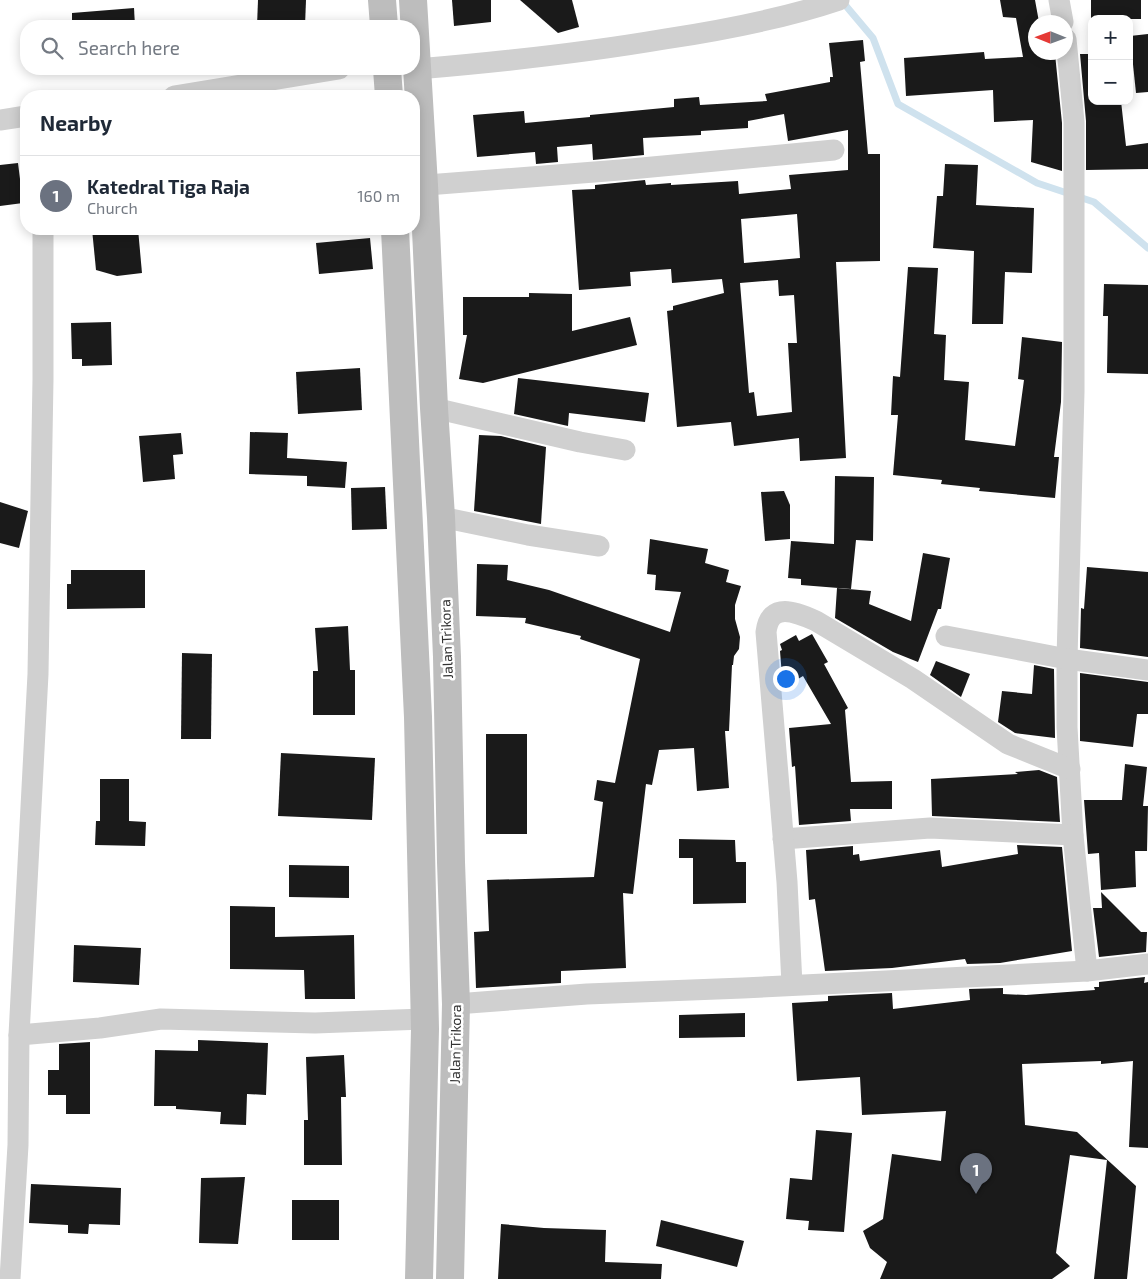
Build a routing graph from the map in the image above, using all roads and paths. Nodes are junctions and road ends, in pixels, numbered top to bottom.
1 (382, 0) edge
2 (413, 0) edge
3 (839, 0) edge
4 (1060, 0) edge
5 (1062, 15) edge
6 (384, 20) edge
7 (414, 20) edge
8 (1068, 60) edge
9 (420, 69) edge
10 (302, 75) edge
11 (387, 75) edge
12 (417, 75) edge
13 (211, 90) edge
14 (389, 90) edge
15 (417, 90) edge
16 (20, 117) edge
17 (0, 120) edge
18 (834, 150) dead end
19 (420, 185) edge
20 (420, 200) edge
21 (43, 235) edge
22 (395, 235) edge
23 (434, 408) junction
24 (625, 450) dead end
25 (441, 517) junction
26 (599, 546) dead end
27 (946, 636) dead end
28 (1067, 659) junction
29 (1148, 670) edge
30 (1070, 769) junction
31 (1073, 835) junction
32 (783, 839) junction
33 (1148, 964) edge
34 (1087, 970) junction
35 (792, 984) junction
36 (456, 1004) junction
37 (424, 1019) junction
38 (13, 1039) edge
39 (10, 1279) edge
40 (419, 1279) edge
41 (450, 1279) edge

1 - 6 main road
2 - 7 main road, Jalan Trikora
3 - 9 street
4 - 5 street
8 - 28 street
10 - 13 street
11 - 14 main road
12 - 15 main road, Jalan Trikora
16 - 17 street
18 - 19 street
20 - 23 main road, Jalan Trikora
21 - 38 street
22 - 37 main road
23 - 24 street
23 - 25 main road, Jalan Trikora
25 - 26 street
25 - 36 main road, Jalan Trikora
27 - 28 street
28 - 29 street
28 - 30 street
30 - 31 street
30 - 32 street
31 - 32 street
31 - 34 street
32 - 35 street
33 - 34 street
34 - 35 street
35 - 36 street
36 - 41 main road, Jalan Trikora
37 - 38 street
37 - 40 main road
38 - 39 street

